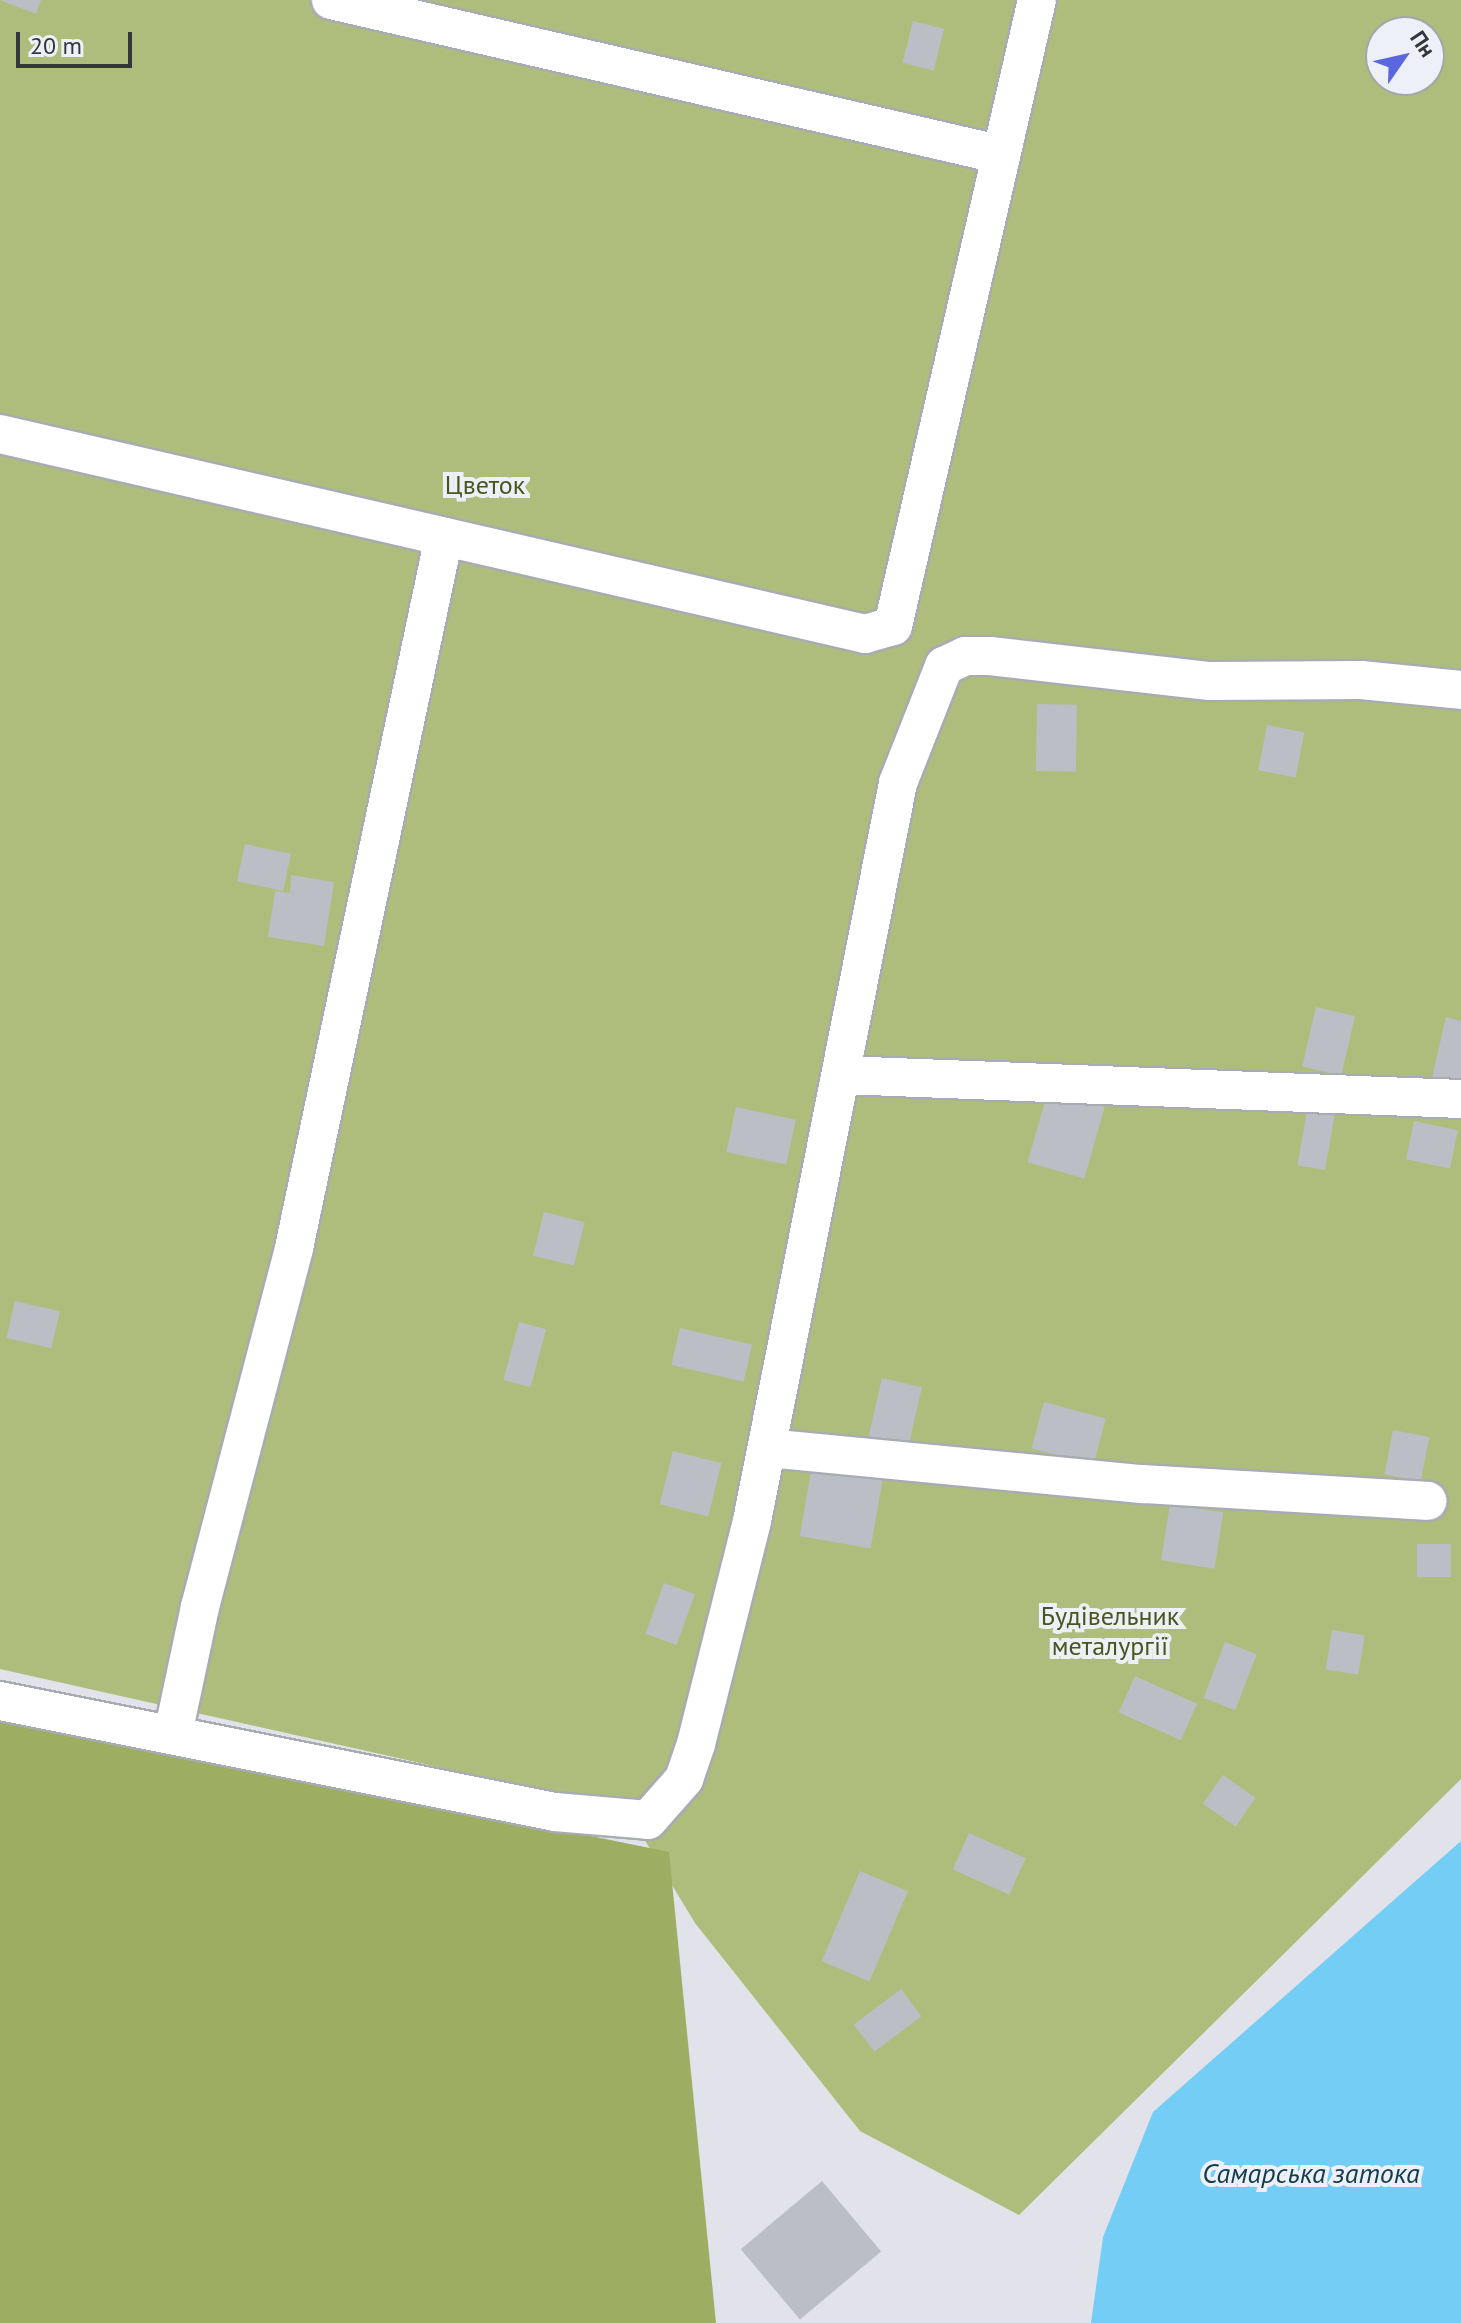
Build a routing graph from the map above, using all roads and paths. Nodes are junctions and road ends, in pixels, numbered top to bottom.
1 (331, 0) edge
2 (1037, 0) edge
3 (998, 154) junction
4 (0, 434) edge
5 (444, 537) junction
6 (1461, 690) edge
7 (842, 1075) junction
8 (1461, 1099) edge
9 (767, 1448) junction
10 (1427, 1501) dead end
11 (0, 1701) edge
12 (173, 1734) junction

1 - 3 lane
2 - 3 lane
3 - 5 lane
4 - 5 lane
5 - 12 lane
6 - 7 lane
7 - 8 lane
7 - 9 lane
9 - 10 lane
9 - 12 lane
11 - 12 lane

